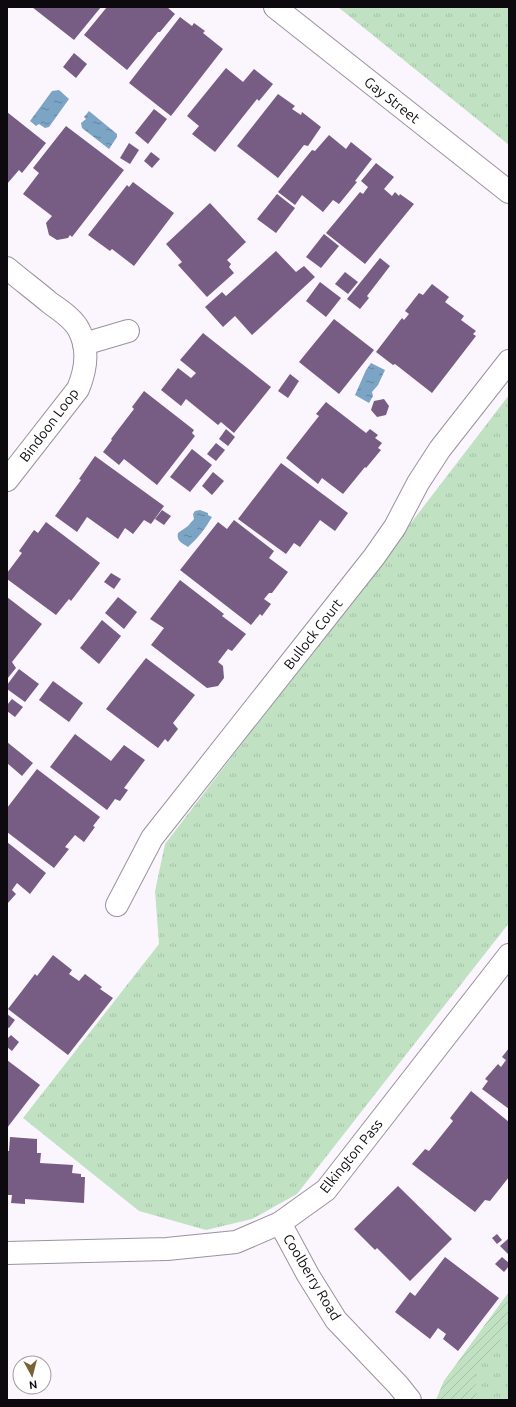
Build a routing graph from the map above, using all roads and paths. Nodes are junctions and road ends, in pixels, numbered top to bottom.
1 (275, 7) edge
2 (509, 192) edge
3 (7, 268) edge
4 (128, 331) dead end
5 (84, 344) junction
6 (509, 361) edge
7 (7, 480) edge
8 (117, 905) dead end
9 (509, 955) edge
10 (280, 1223) junction
11 (7, 1253) edge
12 (410, 1400) edge

1 - 2 street, Gay Street
3 - 5 street, Bindoon Loop
4 - 5 street
5 - 7 street, Bindoon Loop
6 - 8 street, Bullock Court
9 - 10 street, Elkington Pass
10 - 11 street, Elkington Pass
10 - 12 street, Coolberry Road

